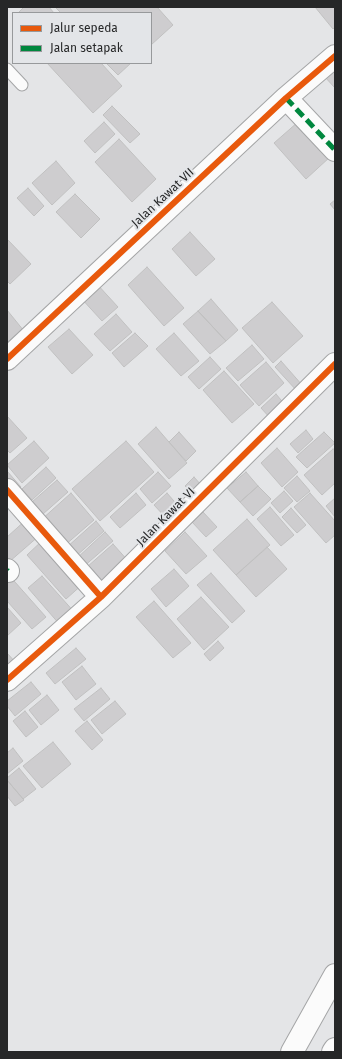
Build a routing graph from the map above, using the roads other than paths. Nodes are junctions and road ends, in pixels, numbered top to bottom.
1 (335, 56) edge
2 (7, 69) edge
3 (22, 85) dead end
4 (286, 98) junction
5 (335, 150) edge
6 (7, 358) edge
7 (335, 364) edge
8 (7, 490) edge
9 (101, 598) junction
10 (7, 680) edge
11 (335, 975) edge
12 (335, 1049) edge
13 (292, 1052) edge
14 (333, 1052) edge

1 - 4 main road, Jalan Kawat VII
2 - 3 lane
4 - 5 main road
4 - 6 main road, Jalan Kawat VII
7 - 9 main road, Jalan Kawat VI
8 - 9 main road
9 - 10 main road, Jalan Kawat VI
11 - 13 main road
12 - 14 main road

